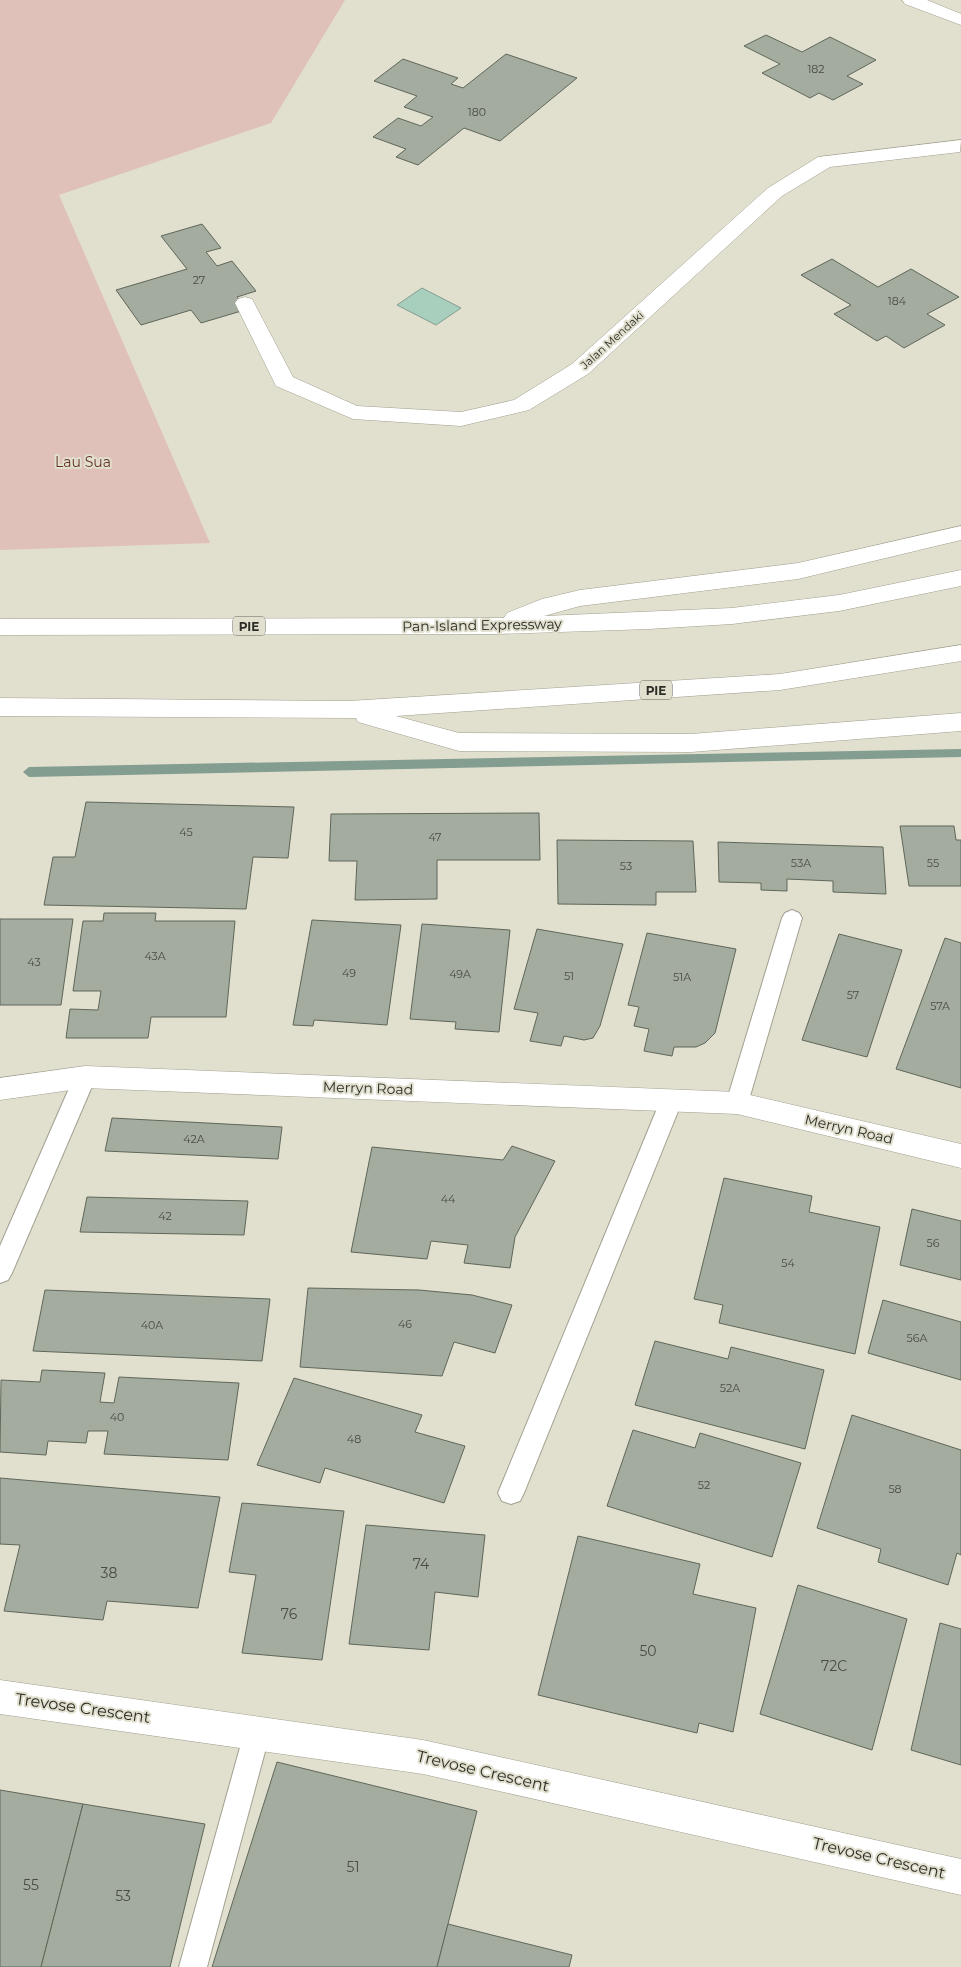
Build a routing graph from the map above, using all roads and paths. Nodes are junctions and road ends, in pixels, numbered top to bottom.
1 (911, 0) edge
2 (961, 20) edge
3 (961, 145) edge
4 (961, 154) edge
5 (245, 303) dead end
6 (961, 532) edge
7 (961, 578) edge
8 (498, 626) junction
9 (0, 627) edge
10 (961, 653) edge
11 (0, 707) edge
12 (349, 710) junction
13 (961, 722) edge
14 (792, 918) dead end
15 (85, 1077) junction
16 (0, 1089) edge
17 (672, 1099) junction
18 (737, 1104) junction
19 (961, 1156) edge
20 (0, 1273) edge
21 (511, 1493) dead end
22 (0, 1697) edge
23 (257, 1733) junction
24 (961, 1877) edge
25 (193, 1967) edge

1 - 2 main road
3 - 4 main road, Jalan Mendaki
3 - 5 main road, Jalan Mendaki
6 - 8 main road
7 - 8 main road, Pan-Island Expressway / PIE
8 - 9 main road, Pan-Island Expressway / PIE
10 - 12 main road, PIE
11 - 12 main road, PIE
12 - 13 main road
14 - 18 lane
15 - 16 main road, Merryn Road
15 - 17 main road, Merryn Road
15 - 20 lane
17 - 18 main road, Merryn Road
17 - 21 lane
18 - 19 main road, Merryn Road
22 - 23 main road, Trevose Crescent
23 - 24 main road, Trevose Crescent
23 - 25 lane

